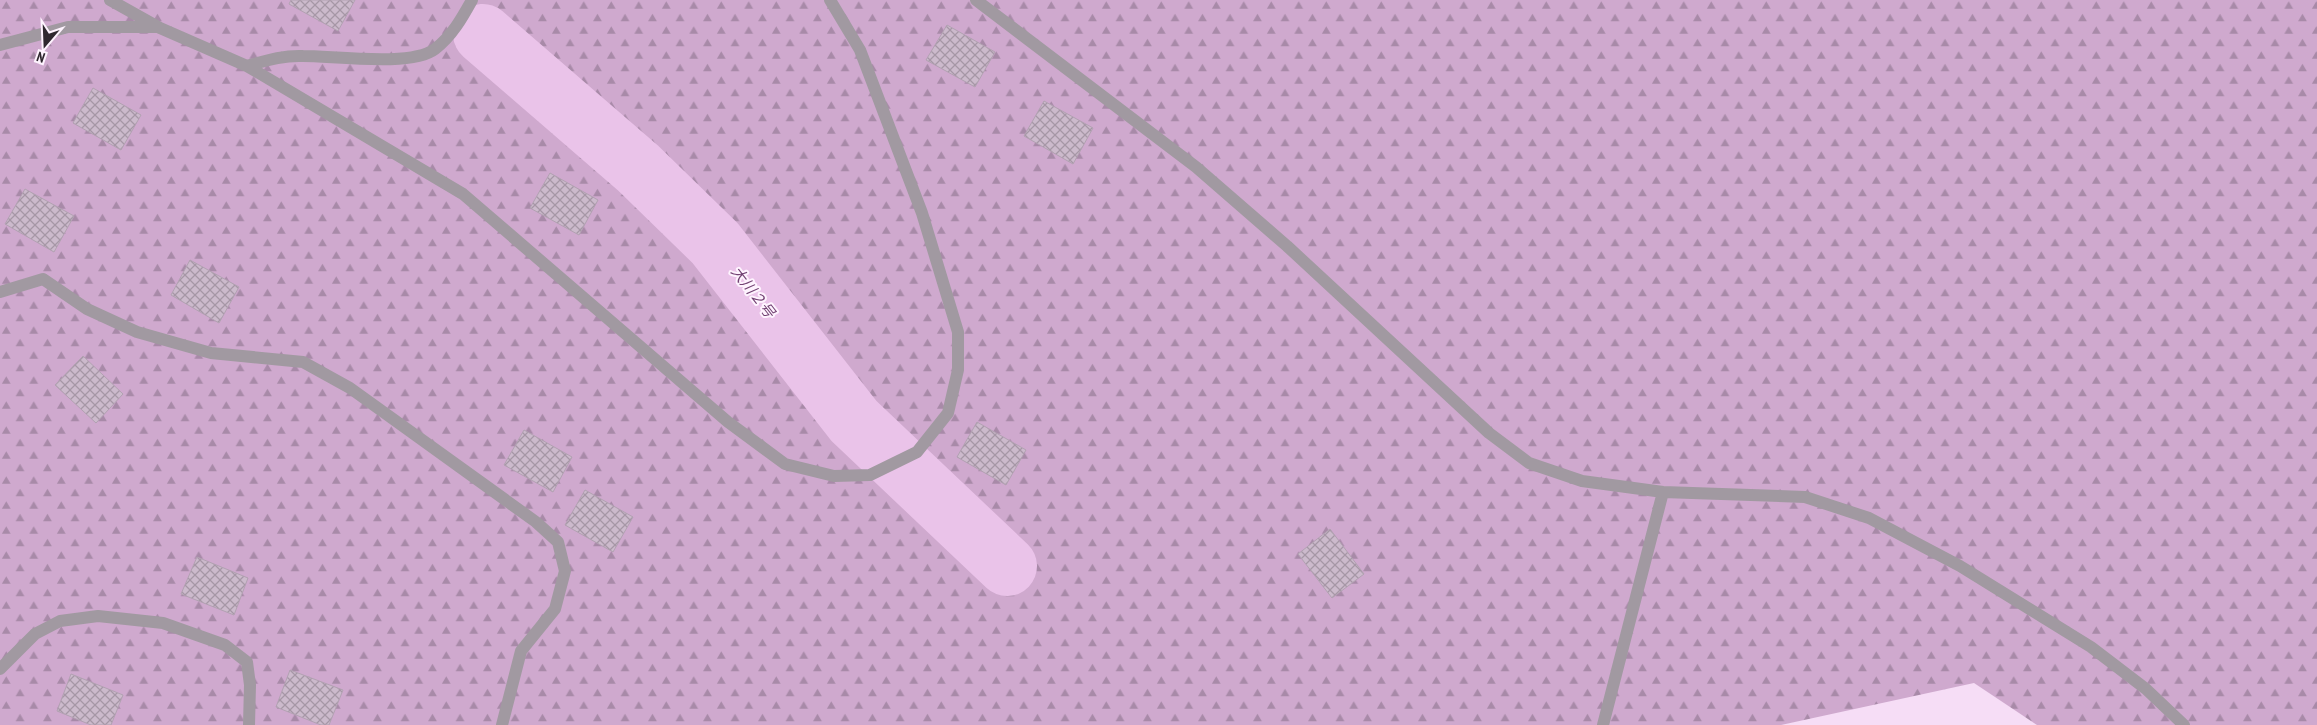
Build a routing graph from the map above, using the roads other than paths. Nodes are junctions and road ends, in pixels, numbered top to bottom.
1 (110, 0) edge
2 (472, 0) edge
3 (830, 0) edge
4 (976, 0) edge
5 (160, 28) junction
6 (0, 45) edge
7 (247, 66) junction
8 (0, 292) edge
9 (1663, 492) junction
10 (0, 669) edge
11 (249, 725) edge
12 (502, 725) edge
13 (1603, 725) edge
14 (2184, 725) edge

1 - 5 street
2 - 7 street
3 - 7 street
4 - 9 street
5 - 6 street
5 - 7 street
8 - 12 street
9 - 13 street
9 - 14 street
10 - 11 street

